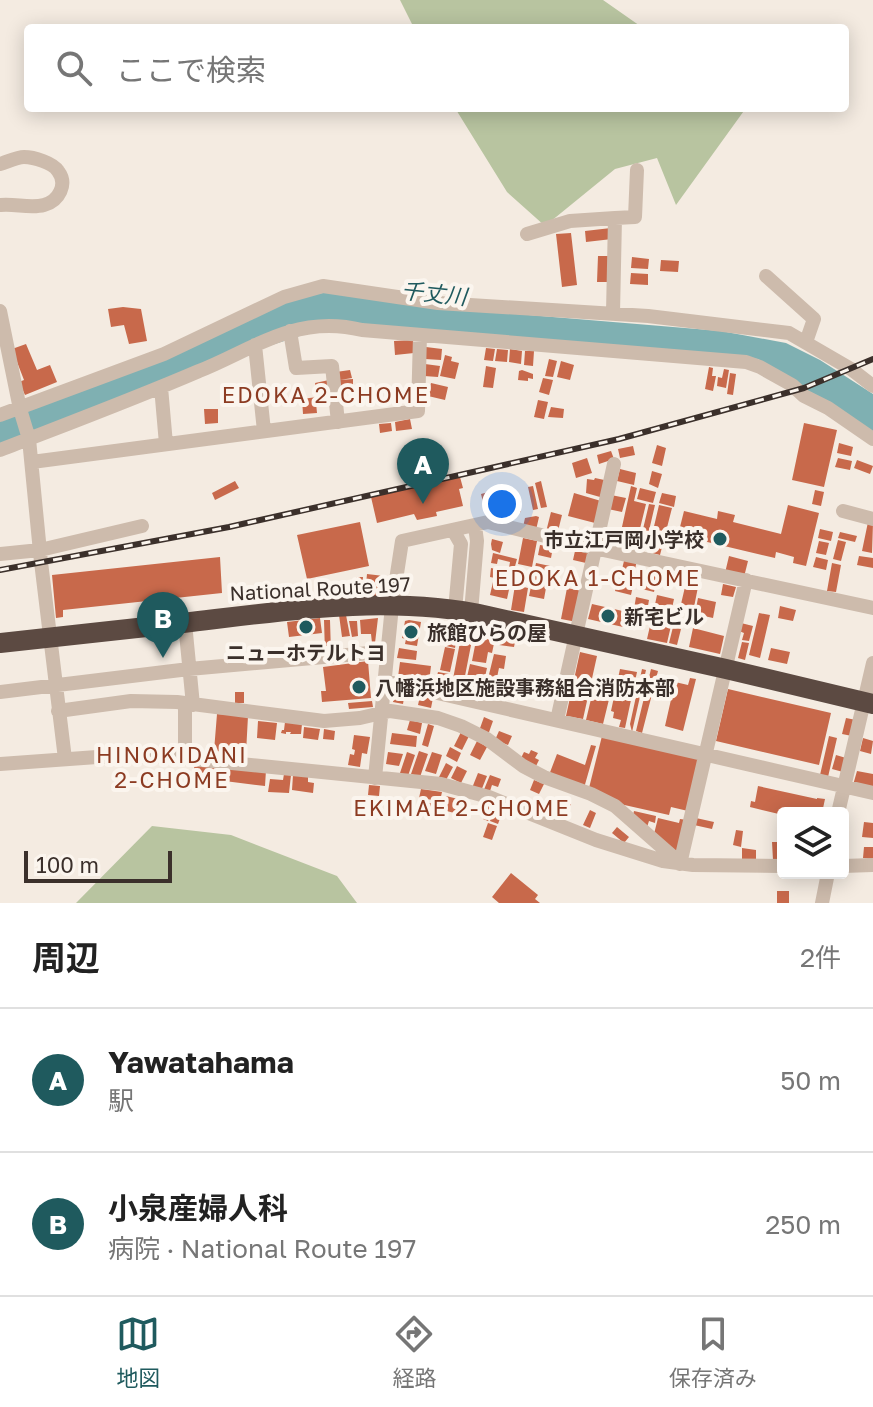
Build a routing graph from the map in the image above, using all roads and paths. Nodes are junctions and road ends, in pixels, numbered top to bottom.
1 (0, 164) edge
2 (637, 170) dead end
3 (0, 205) edge
4 (615, 218) junction
5 (527, 234) dead end
6 (766, 276) dead end
7 (0, 311) edge
8 (613, 313) junction
9 (290, 331) junction
10 (420, 335) junction
11 (806, 342) junction
12 (255, 345) junction
13 (873, 386) edge
14 (161, 387) junction
15 (20, 409) junction
16 (812, 414) dead end
17 (0, 415) edge
18 (839, 416) junction
19 (338, 422) junction
20 (264, 431) junction
21 (28, 436) junction
22 (873, 439) edge
23 (166, 444) junction
24 (0, 450) edge
25 (32, 462) junction
26 (614, 464) dead end
27 (843, 511) dead end
28 (873, 519) edge
29 (142, 526) dead end
30 (475, 526) junction
31 (453, 530) junction
32 (594, 548) junction
33 (40, 550) junction
34 (0, 554) edge
35 (746, 580) junction
36 (392, 606) junction
37 (873, 608) edge
38 (463, 611) junction
39 (185, 623) junction
40 (577, 636) junction
41 (50, 637) junction
42 (0, 643) edge
43 (387, 653) junction
44 (873, 663) edge
45 (189, 669) junction
46 (726, 669) junction
47 (385, 681) junction
48 (56, 687) junction
49 (0, 692) edge
50 (868, 703) edge
51 (189, 704) junction
52 (58, 711) junction
53 (382, 713) junction
54 (557, 720) junction
55 (706, 754) junction
56 (185, 758) junction
57 (65, 759) junction
58 (0, 764) edge
59 (375, 778) junction
60 (844, 786) junction
61 (873, 793) edge
62 (839, 807) edge
63 (680, 864) junction
64 (873, 865) edge
65 (777, 866) edge
66 (849, 866) edge
67 (827, 879) edge
68 (822, 903) edge

1 - 3 street
2 - 4 street
4 - 5 street
4 - 8 street
6 - 11 street
7 - 15 street
8 - 11 street
8 - 15 street
9 - 10 street
9 - 12 street
9 - 19 street
10 - 18 street
10 - 19 street
11 - 13 street
12 - 14 street
12 - 20 street
14 - 21 street
14 - 23 street
15 - 17 street
15 - 21 street
16 - 18 street
18 - 22 street
19 - 20 street
20 - 23 street
21 - 24 street
21 - 25 street
23 - 25 street
25 - 33 street
26 - 32 street
27 - 28 street
29 - 33 street
30 - 31 street
30 - 32 street
30 - 38 street
31 - 36 street
31 - 38 street
32 - 35 street
32 - 40 street
33 - 34 street
33 - 41 street
35 - 37 street
35 - 46 street
36 - 38 highway, National Route 197
36 - 39 highway, National Route 197
36 - 43 street
38 - 40 highway, National Route 197
39 - 41 highway, National Route 197
39 - 45 street
40 - 46 highway, National Route 197
40 - 54 street
41 - 42 highway, National Route 197
41 - 48 street
43 - 45 street
43 - 47 street
44 - 50 street
45 - 48 street
45 - 51 street
46 - 50 highway, National Route 197
46 - 55 street
47 - 53 street
47 - 54 street
48 - 49 street
48 - 52 street
50 - 60 street
51 - 52 street
51 - 53 street
51 - 56 street
52 - 57 street
53 - 59 street
53 - 63 street
54 - 55 street
55 - 60 street
55 - 63 street
56 - 57 street
56 - 59 street
57 - 58 street
59 - 63 street
60 - 61 street
60 - 62 street
63 - 65 street
64 - 66 street
67 - 68 street

